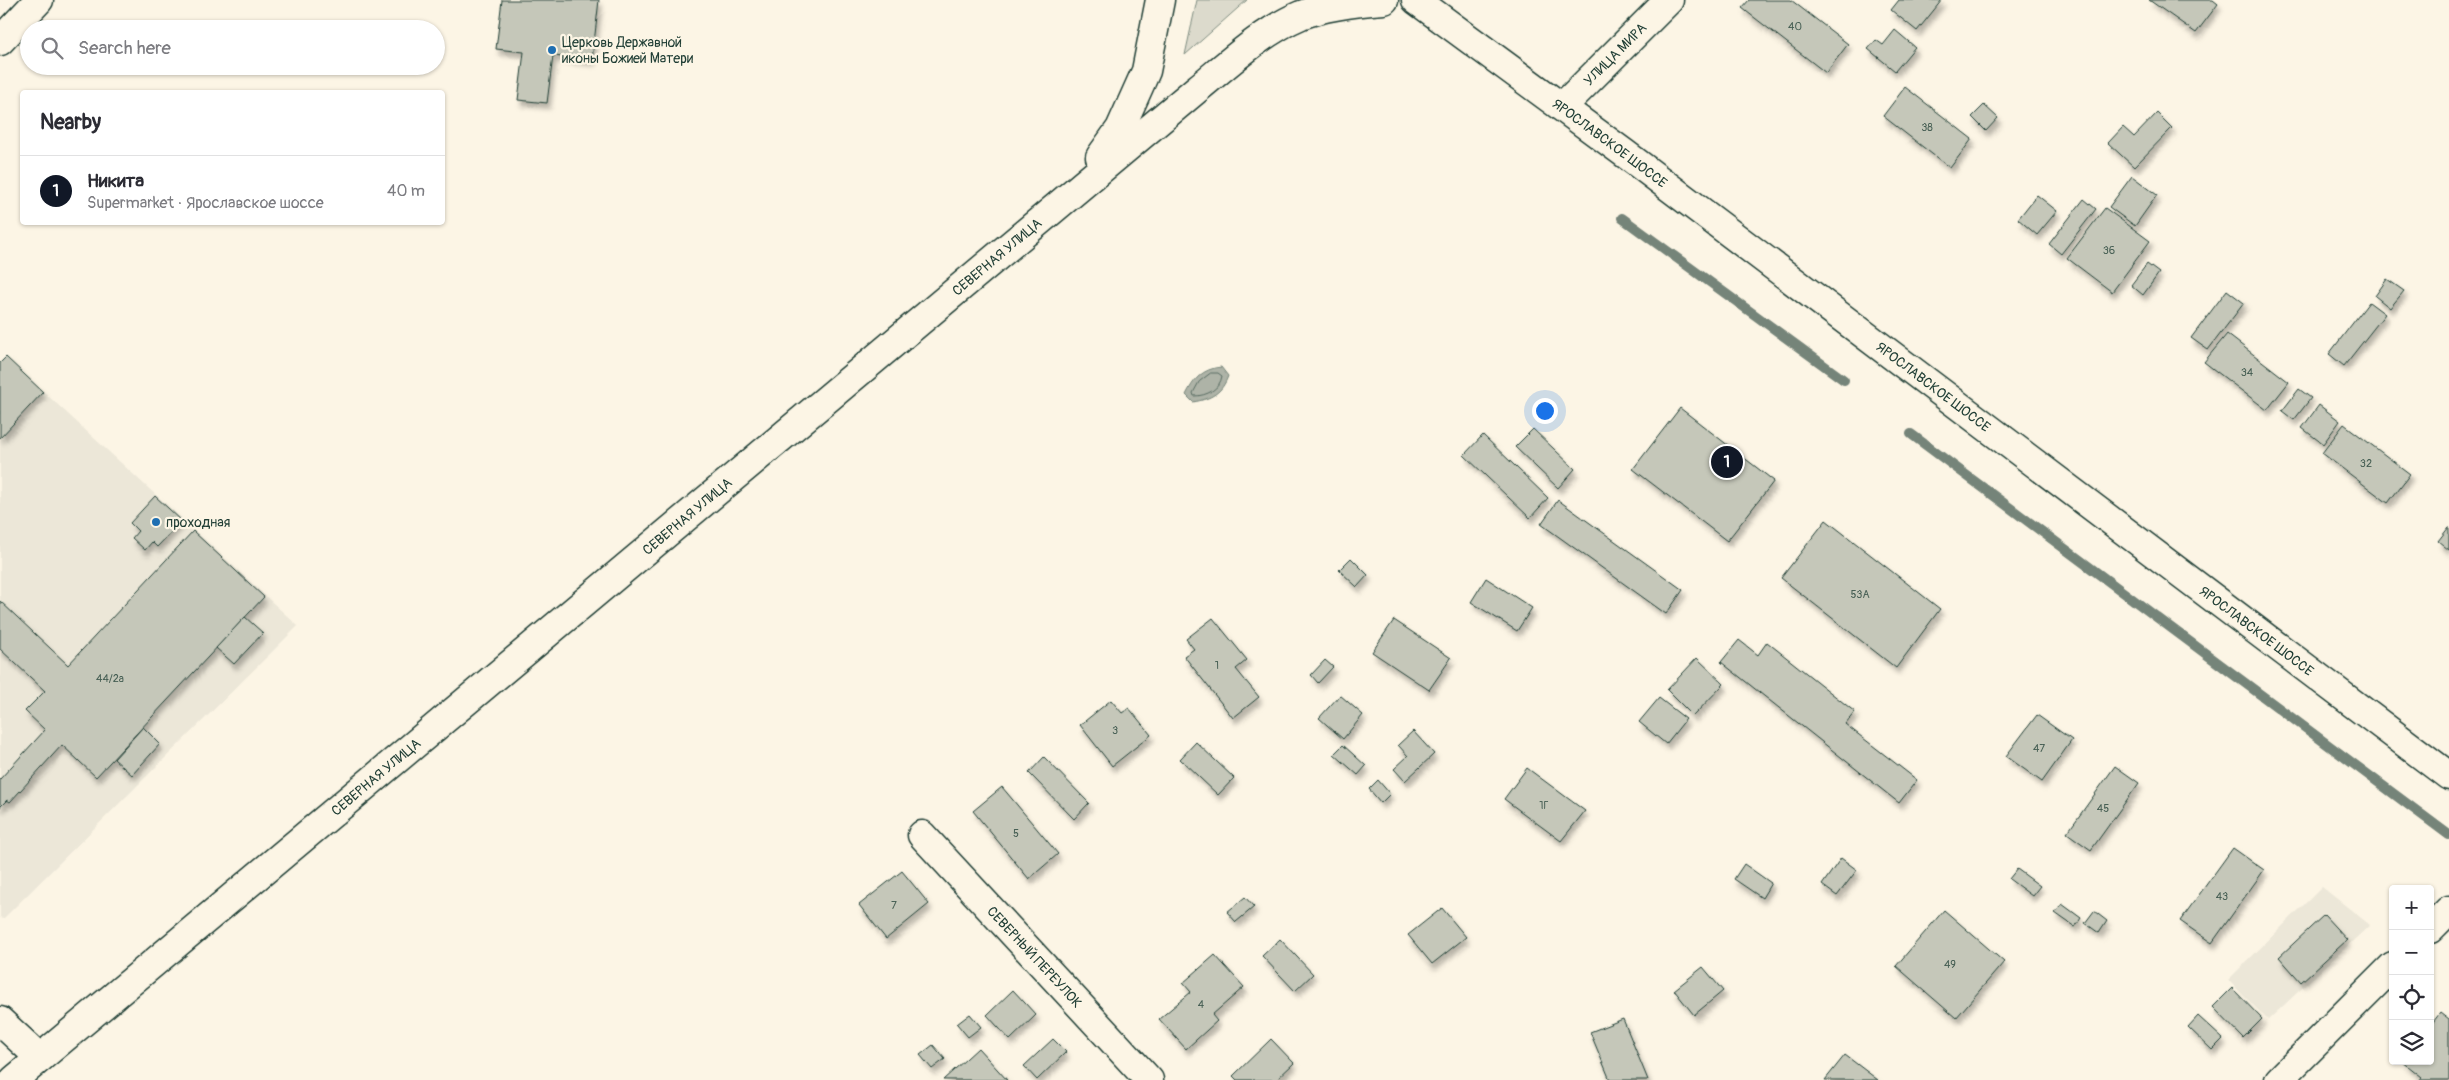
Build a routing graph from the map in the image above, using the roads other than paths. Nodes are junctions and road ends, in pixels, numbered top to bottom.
1 (39, 0) edge
2 (1160, 0) edge
3 (1384, 0) edge
4 (1416, 0) edge
5 (1669, 0) edge
6 (20, 20) edge
7 (20, 20) edge
8 (0, 42) edge
9 (1562, 107) junction
10 (1075, 190) junction
11 (2449, 776) edge
12 (922, 835) dead end
13 (2449, 910) edge
14 (2434, 925) edge
15 (2389, 970) edge
16 (0, 1021) edge
17 (40, 1058) junction
18 (14, 1080) edge
19 (1149, 1080) edge
20 (2279, 1080) edge

1 - 6 main road
2 - 10 main road
3 - 10 main road, СЕВЕРНАЯ УЛИЦА
4 - 9 main road, ЯРОСЛАВСКОЕ ШОССЕ
5 - 9 main road, УЛИЦА МИРА
7 - 8 main road
9 - 11 main road, ЯРОСЛАВСКОЕ ШОССЕ
10 - 17 main road, СЕВЕРНАЯ УЛИЦА
12 - 19 main road, СЕВЕРНЫЙ ПЕРЕУЛОК
13 - 14 main road
15 - 20 main road
16 - 17 main road
17 - 18 main road, СЕВЕРНАЯ УЛИЦА

